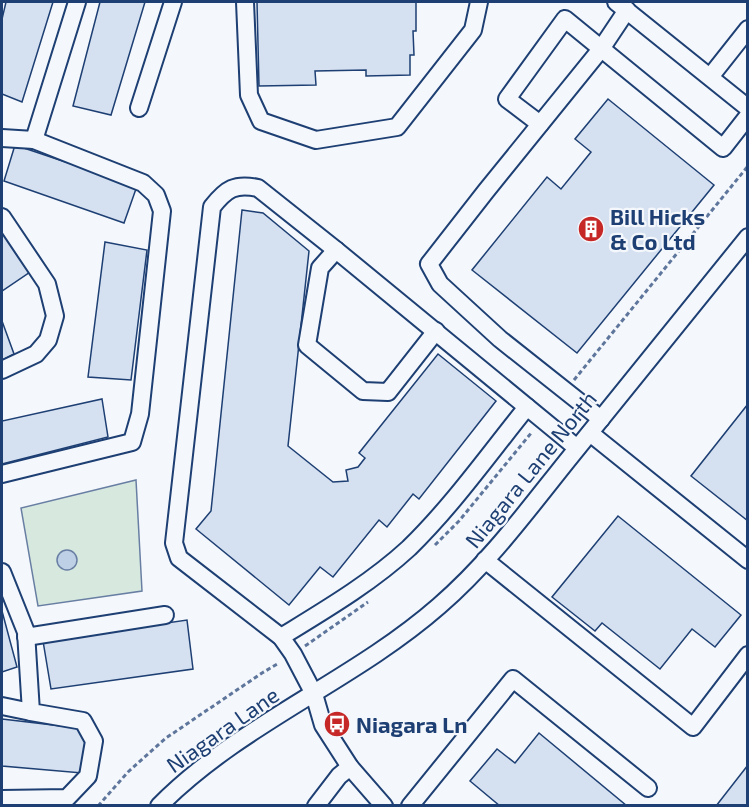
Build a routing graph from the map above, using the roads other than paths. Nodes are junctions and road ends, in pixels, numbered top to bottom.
1 (77, 2) edge
2 (173, 2) edge
3 (244, 2) edge
4 (479, 2) edge
5 (622, 6) edge
6 (747, 29) edge
7 (601, 49) junction
8 (710, 77) junction
9 (139, 108) dead end
10 (747, 108) edge
11 (747, 116) edge
12 (540, 124) junction
13 (2, 138) edge
14 (34, 140) junction
15 (2, 217) edge
16 (747, 237) edge
17 (336, 250) junction
18 (436, 331) junction
19 (2, 370) edge
20 (527, 407) junction
21 (601, 419) junction
22 (590, 433) junction
23 (578, 448) junction
24 (2, 474) edge
25 (747, 560) edge
26 (485, 561) junction
27 (2, 572) edge
28 (165, 615) dead end
29 (26, 637) junction
30 (280, 637) junction
31 (747, 655) edge
32 (314, 694) junction
33 (2, 706) edge
34 (31, 712) junction
35 (350, 767) junction
36 (648, 788) dead end
37 (2, 799) edge
38 (159, 806) edge
39 (316, 806) edge
40 (384, 806) edge
41 (410, 806) edge

1 - 14 street
2 - 9 street
3 - 4 street
5 - 7 street
5 - 8 street
6 - 8 street
7 - 11 street
7 - 12 street
7 - 12 street
8 - 10 street
12 - 21 street
13 - 14 street
14 - 24 street
15 - 19 street
16 - 21 street, Niagara Lane North
17 - 18 street
17 - 18 street
17 - 30 street
18 - 20 street
20 - 23 street
20 - 30 street
21 - 22 street, Niagara Lane North
22 - 23 street, Niagara Lane North
22 - 25 street
23 - 26 street, Niagara Lane North
26 - 31 street
26 - 32 street, Niagara Lane North
27 - 29 street
28 - 29 street
29 - 34 street
30 - 32 street
32 - 35 street
32 - 38 street, Niagara Lane
33 - 34 street
34 - 37 street
35 - 39 street
35 - 40 street
36 - 41 street

